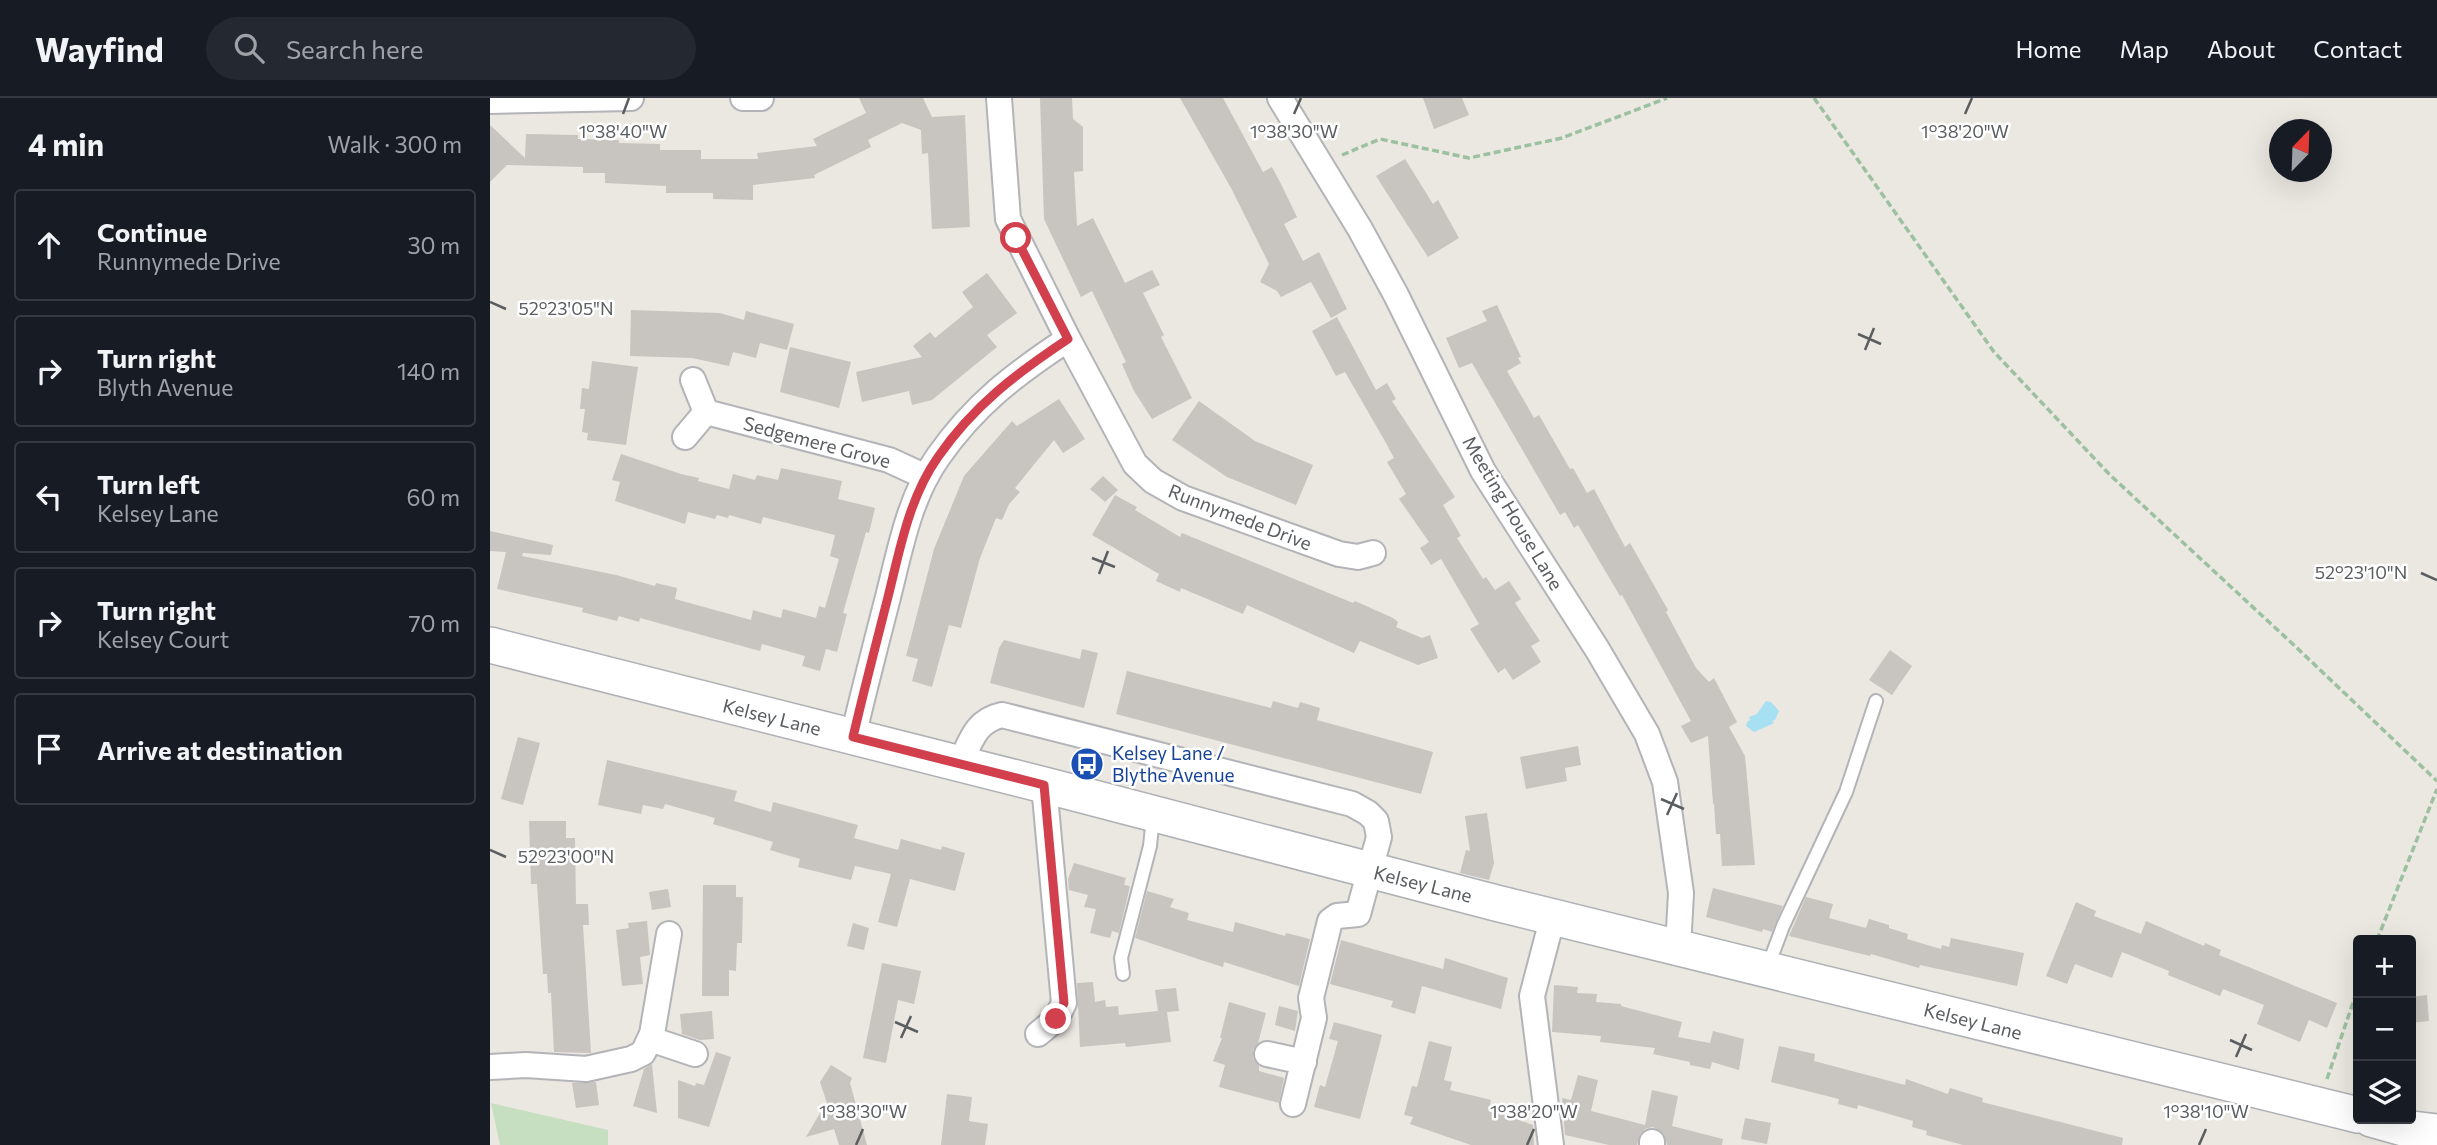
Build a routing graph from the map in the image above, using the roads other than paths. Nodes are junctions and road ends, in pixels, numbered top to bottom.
1 (631, 98) edge
2 (743, 98) edge
3 (761, 98) edge
4 (999, 98) edge
5 (1280, 98) edge
6 (490, 101) edge
7 (1068, 339) junction
8 (693, 380) dead end
9 (706, 412) junction
10 (685, 437) dead end
11 (926, 477) junction
12 (1373, 554) dead end
13 (490, 645) edge
14 (1876, 701) dead end
15 (853, 737) junction
16 (960, 764) junction
17 (1044, 785) junction
18 (1154, 814) junction
19 (1369, 870) junction
20 (1553, 916) junction
21 (669, 934) dead end
22 (1678, 948) junction
23 (1767, 969) junction
24 (1123, 974) dead end
25 (1038, 1034) dead end
26 (650, 1039) junction
27 (695, 1054) dead end
28 (1268, 1054) dead end
29 (1304, 1062) junction
30 (490, 1067) edge
31 (1293, 1104) dead end
32 (2353, 1114) edge
33 (2389, 1124) edge
34 (2437, 1132) edge
35 (1551, 1145) edge
36 (2436, 1145) edge

1 - 6 street
2 - 3 street
4 - 7 street, Runnymede Drive
5 - 22 street, Meeting House Lane
7 - 11 street
7 - 12 street, Runnymede Drive
8 - 9 street
9 - 10 street
9 - 11 street, Sedgemere Grove
11 - 15 street
13 - 15 main road, Kelsey Lane
14 - 23 lane
15 - 16 main road, Kelsey Lane
16 - 17 main road, Kelsey Lane
16 - 19 street
17 - 18 main road, Kelsey Lane
17 - 25 street
18 - 19 main road, Kelsey Lane
18 - 24 lane
19 - 20 main road, Kelsey Lane
19 - 29 street
20 - 22 main road, Kelsey Lane
20 - 35 street
21 - 26 street
22 - 23 main road, Kelsey Lane
23 - 32 main road, Kelsey Lane
26 - 27 street
26 - 30 street
28 - 29 street
29 - 31 street
33 - 34 main road
34 - 36 street

